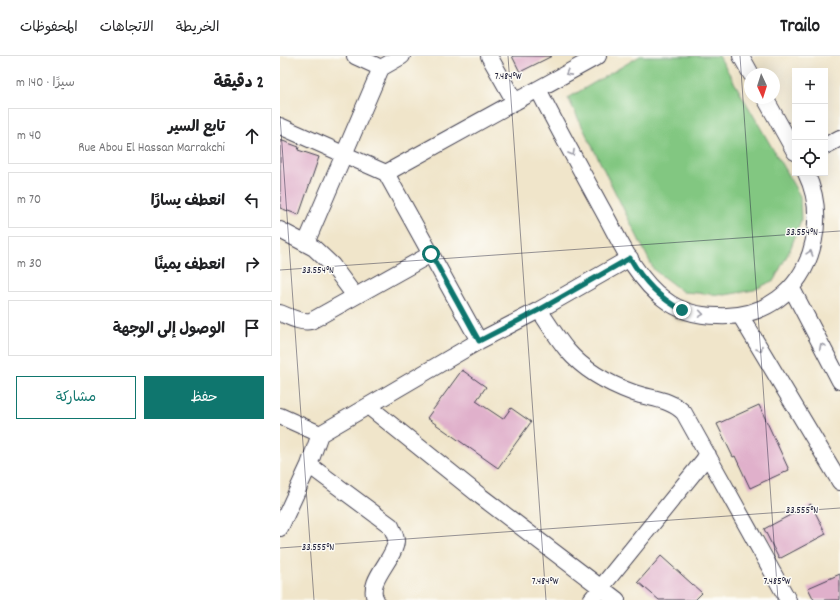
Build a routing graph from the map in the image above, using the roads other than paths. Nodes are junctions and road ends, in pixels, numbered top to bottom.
1 (355, 56) edge
2 (402, 56) edge
3 (489, 56) edge
4 (598, 56) edge
5 (741, 56) edge
6 (381, 68) junction
7 (748, 68) edge
8 (538, 89) junction
9 (515, 102) junction
10 (768, 104) edge
11 (280, 126) edge
12 (840, 138) edge
13 (828, 144) edge
14 (792, 147) edge
15 (343, 154) junction
16 (386, 173) junction
17 (807, 176) edge
18 (280, 230) edge
19 (306, 243) junction
20 (431, 254) junction
21 (630, 258) junction
22 (791, 287) junction
23 (355, 296) junction
24 (539, 310) junction
25 (280, 313) edge
26 (740, 315) junction
27 (479, 341) junction
28 (840, 381) edge
29 (368, 406) junction
30 (280, 416) edge
31 (320, 434) junction
32 (708, 455) junction
33 (309, 465) junction
34 (840, 482) edge
35 (280, 528) edge
36 (601, 587) junction
37 (376, 600) edge
38 (591, 600) edge
39 (617, 600) edge
40 (788, 600) edge

1 - 6 street
2 - 6 street
3 - 9 street
4 -> 8 street
5 - 7 street
6 - 15 street
8 - 9 street
8 -> 21 street
9 - 16 street
10 - 14 street
11 - 15 street
12 - 13 street
15 - 16 street
15 - 19 street
16 - 20 street
22 -> 17 street
18 - 19 street
19 - 23 street
20 - 23 street
20 - 27 street
21 - 24 street
21 -> 26 street
22 - 26 street
28 -> 22 street
23 - 25 street
24 - 27 street
24 - 32 street
26 -> 34 street
27 - 29 street
29 - 31 street
29 - 36 street
30 - 31 street
31 - 33 street
32 - 36 street
32 - 40 street
33 - 35 street
33 - 37 street
36 - 38 street
36 - 39 street

